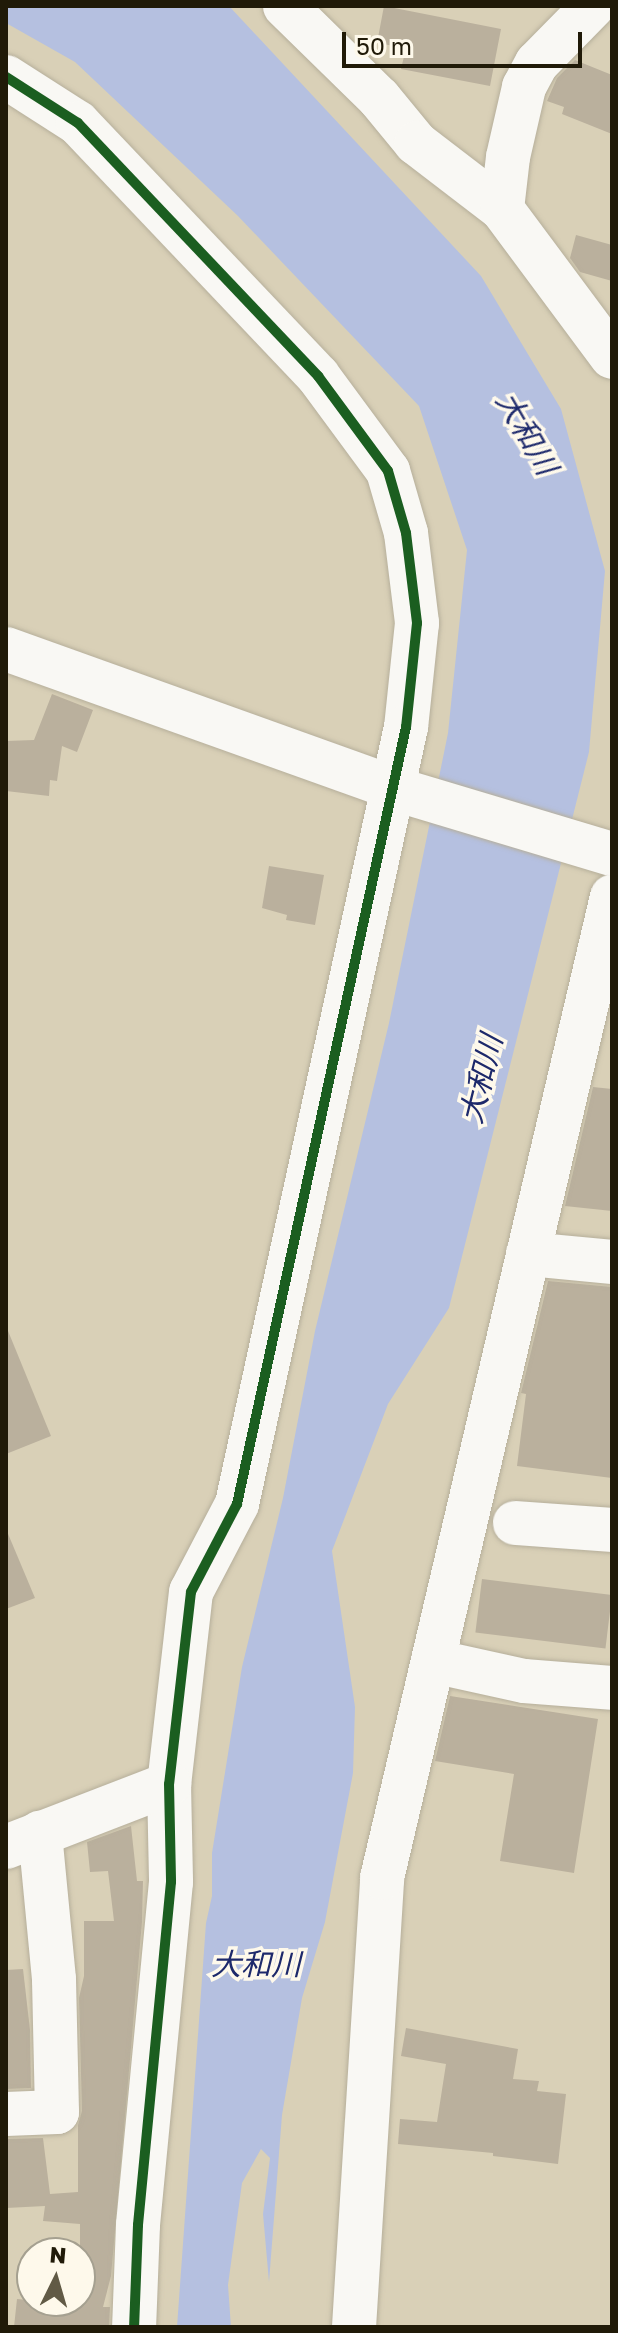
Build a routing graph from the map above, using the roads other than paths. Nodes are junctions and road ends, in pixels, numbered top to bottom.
1 (285, 6) edge
2 (593, 6) edge
3 (6, 77) edge
4 (502, 209) junction
5 (612, 357) edge
6 (6, 649) edge
7 (399, 789) junction
8 (606, 851) edge
9 (612, 897) edge
10 (528, 1254) junction
11 (612, 1262) edge
12 (515, 1523) dead end
13 (612, 1530) edge
14 (433, 1661) junction
15 (612, 1688) edge
16 (169, 1784) junction
17 (23, 1840) edge
18 (6, 2114) edge
19 (134, 2327) edge
20 (354, 2327) edge

1 - 4 street
2 - 4 street
3 - 7 street
4 - 5 street
6 - 7 street
7 - 8 street
7 - 16 street
9 - 10 street
10 - 11 street
10 - 14 street
12 - 13 street
14 - 15 street
14 - 20 street
16 - 17 street
16 - 19 street
17 - 18 street

